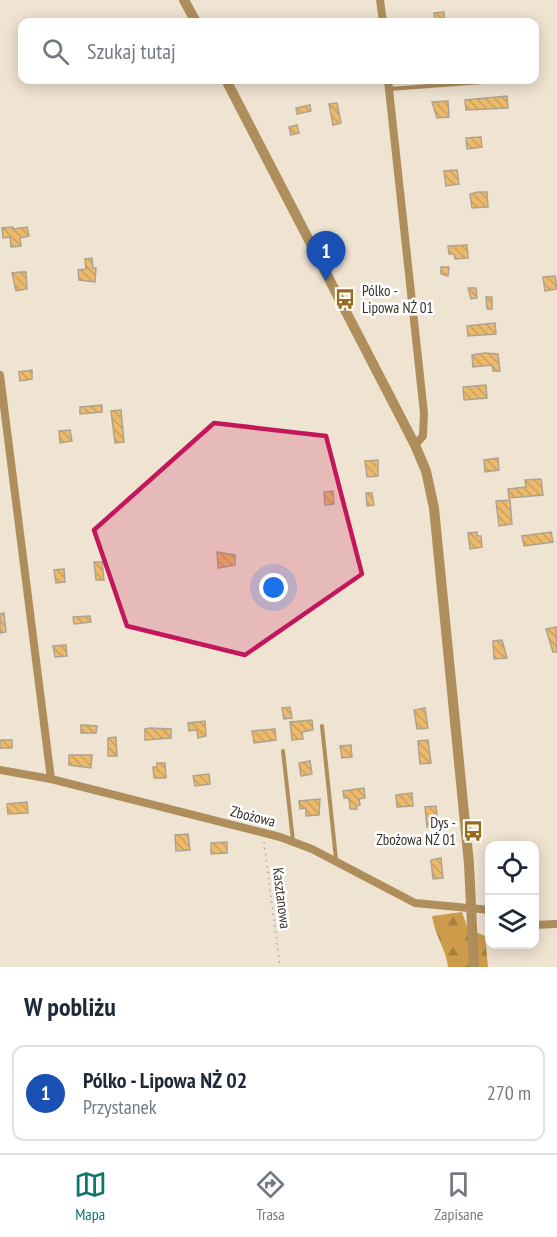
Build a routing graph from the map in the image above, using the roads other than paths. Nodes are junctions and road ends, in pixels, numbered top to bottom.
1 (184, 0) edge
2 (380, 0) edge
3 (194, 18) edge
4 (382, 18) edge
5 (228, 84) edge
6 (389, 84) edge
7 (0, 375) edge
8 (415, 445) junction
9 (322, 726) dead end
10 (283, 751) dead end
11 (0, 770) edge
12 (51, 779) junction
13 (293, 841) junction
14 (337, 862) junction
15 (472, 909) junction
16 (485, 910) edge
17 (557, 924) edge
18 (539, 925) edge
19 (474, 967) edge

1 - 3 street
2 - 4 street
5 - 8 street
6 - 8 street
7 - 12 street
8 - 15 street
9 - 14 lane
10 - 13 lane
11 - 12 street, Zbożowa
12 - 13 street, Zbożowa
13 - 14 street, Zbożowa
14 - 15 street, Zbożowa
15 - 16 street, Zbożowa
15 - 19 street
17 - 18 street

